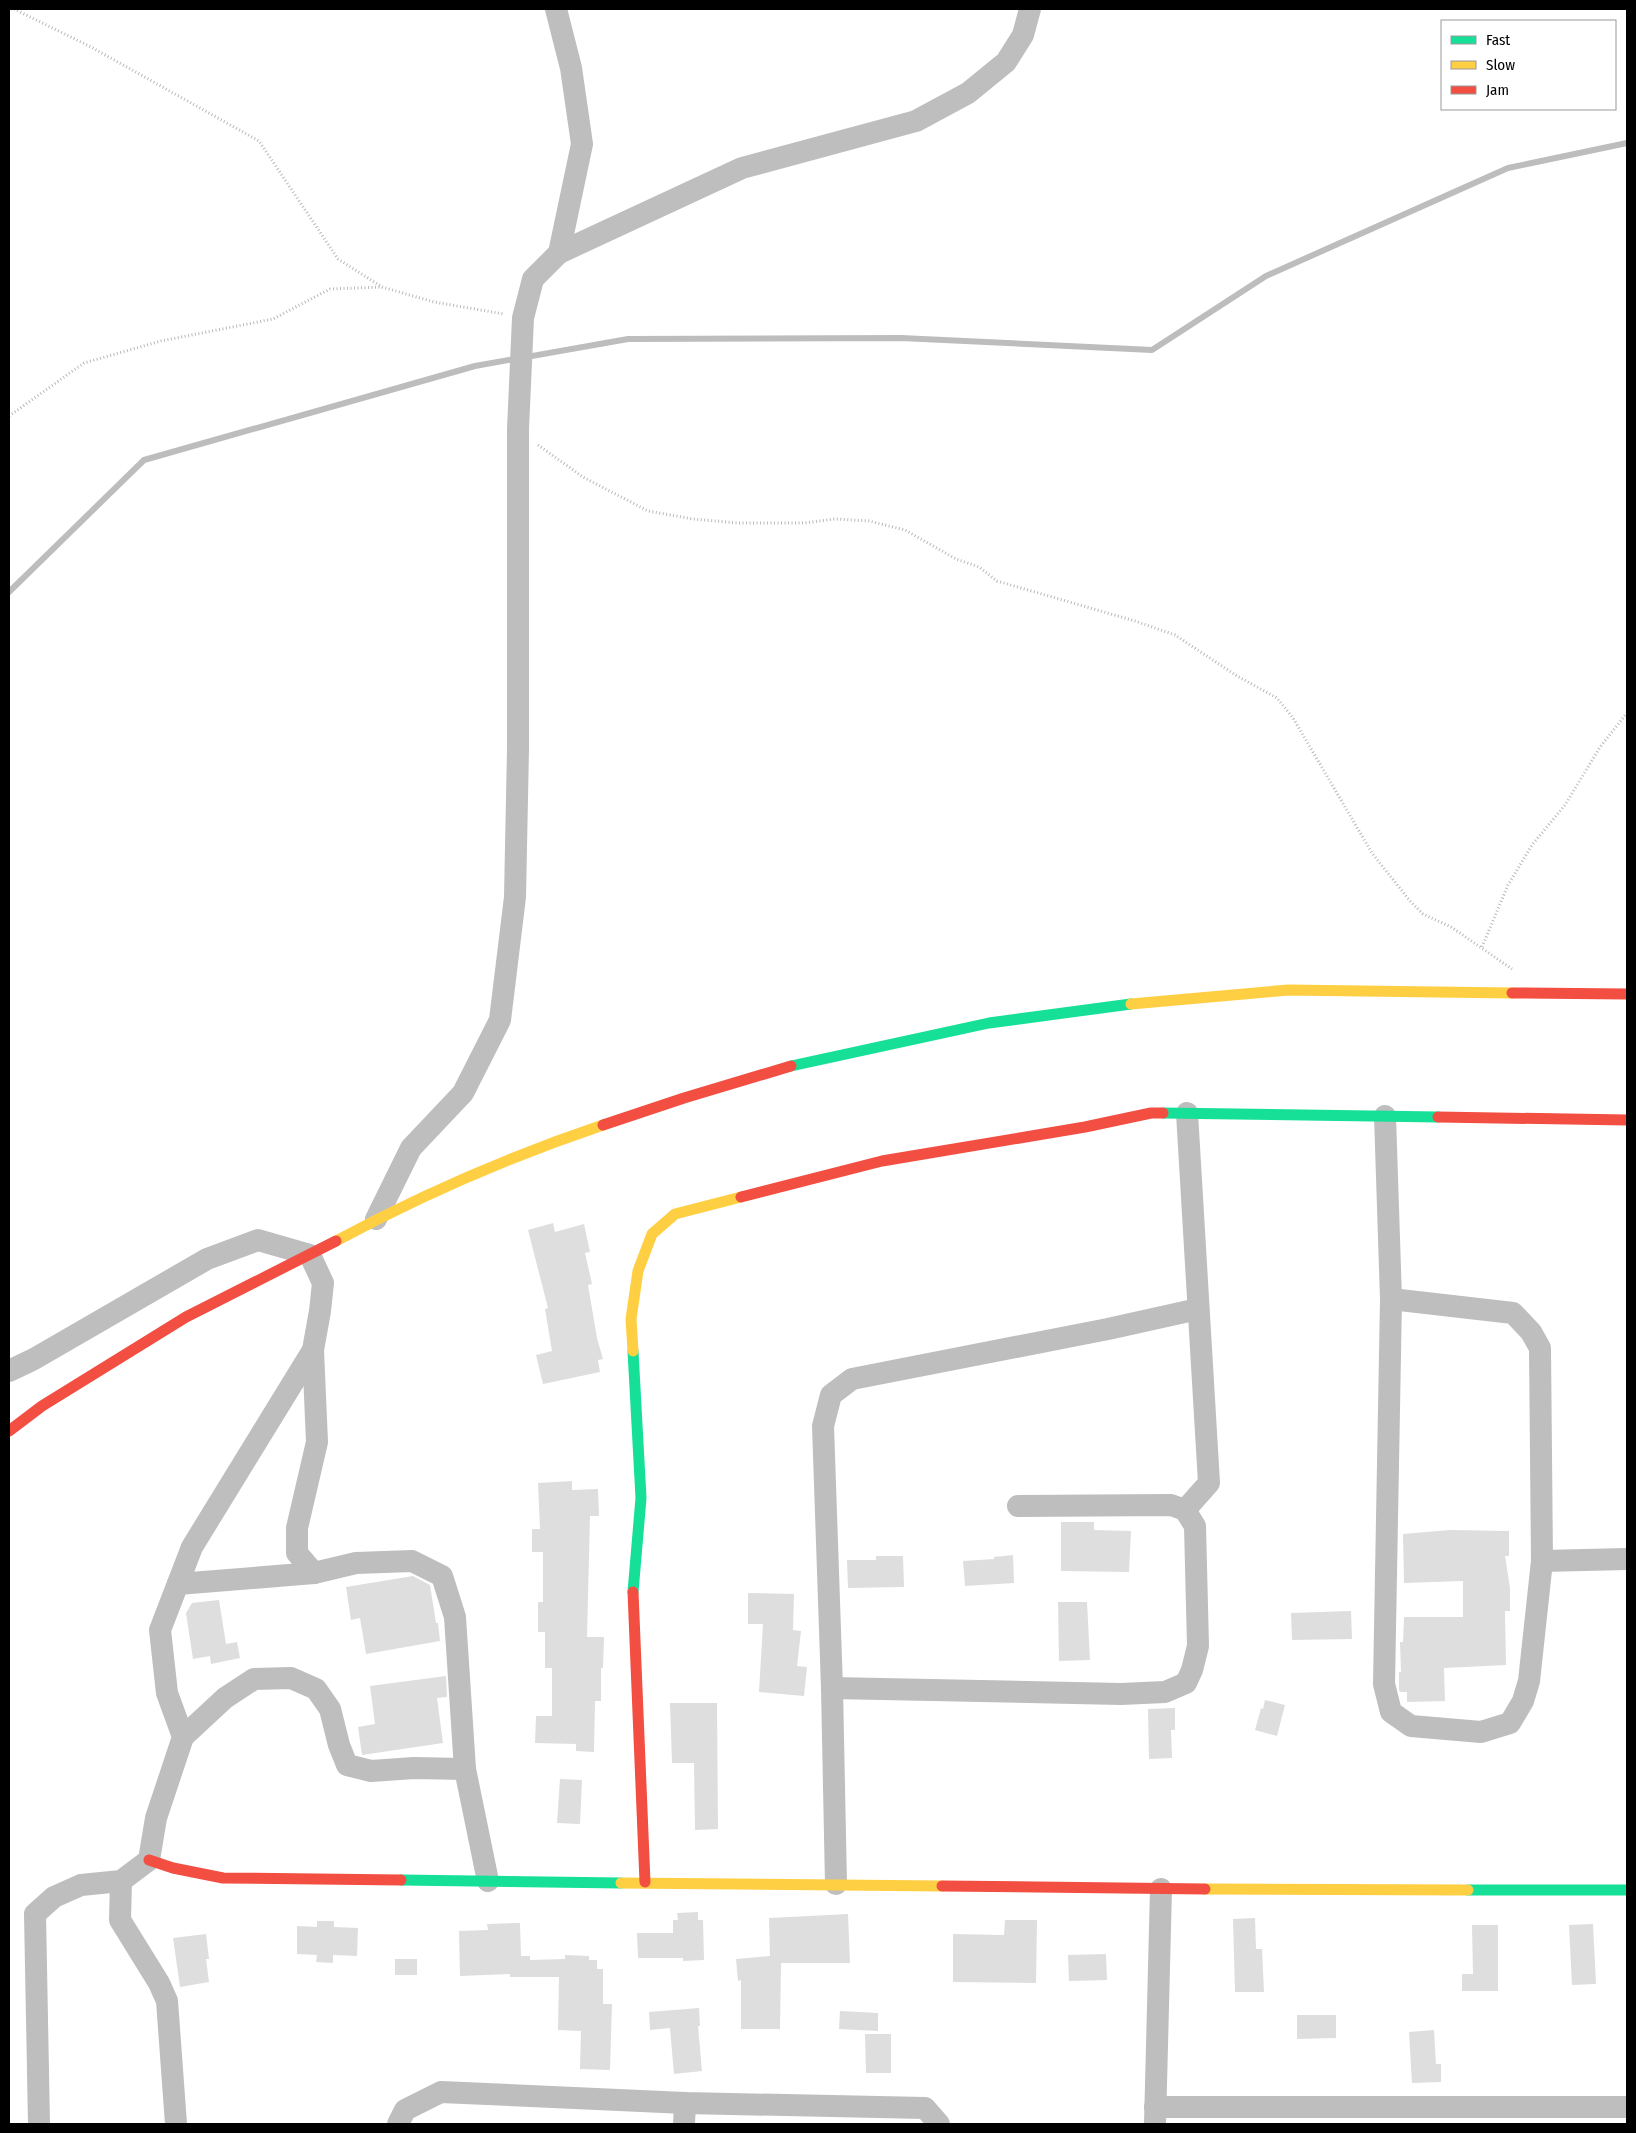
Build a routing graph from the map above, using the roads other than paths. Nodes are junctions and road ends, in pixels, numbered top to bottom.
1 (556, 9) edge
2 (1030, 9) edge
3 (559, 253) junction
4 (1627, 994) edge
5 (1187, 1113) junction
6 (1385, 1116) junction
7 (1627, 1120) edge
8 (376, 1219) junction
9 (310, 1255) junction
10 (1390, 1300) junction
11 (1198, 1309) junction
12 (313, 1350) junction
13 (9, 1372) edge
14 (9, 1432) edge
15 (1018, 1506) dead end
16 (1185, 1510) junction
17 (1627, 1559) edge
18 (1542, 1561) junction
19 (314, 1573) junction
20 (178, 1584) junction
21 (832, 1688) junction
22 (183, 1737) junction
23 (465, 1769) junction
24 (149, 1860) junction
25 (121, 1881) junction
26 (488, 1881) junction
27 (646, 1882) junction
28 (836, 1884) junction
29 (1161, 1889) junction
30 (1627, 1890) edge
31 (1627, 2108) edge
32 (685, 2114) edge
33 (1155, 2115) edge
34 (1376, 2115) edge
35 (1483, 2116) edge
36 (39, 2124) edge
37 (176, 2124) edge
38 (398, 2124) edge
39 (939, 2124) edge

1 - 3 street
2 - 3 street
3 - 8 street
4 - 8 street
5 - 6 street
5 - 11 street
5 - 27 street
6 - 7 street
6 - 10 street
8 - 9 street
9 - 12 street
9 - 13 street
9 - 14 street
10 - 18 street
10 - 18 street
11 - 16 street
11 - 21 street
12 - 19 street
12 - 20 street
15 - 16 street
16 - 21 street
17 - 18 street
19 - 20 street
19 - 23 street
20 - 22 street
21 - 28 street
22 - 23 street
22 - 24 street
23 - 26 street
24 - 25 street
24 - 26 street
25 - 36 street
25 - 37 street
26 - 27 street
27 - 28 street
28 - 29 street
29 - 30 street
29 - 33 street
31 - 35 street
32 - 38 street
32 - 39 street
33 - 34 street
34 - 35 street

